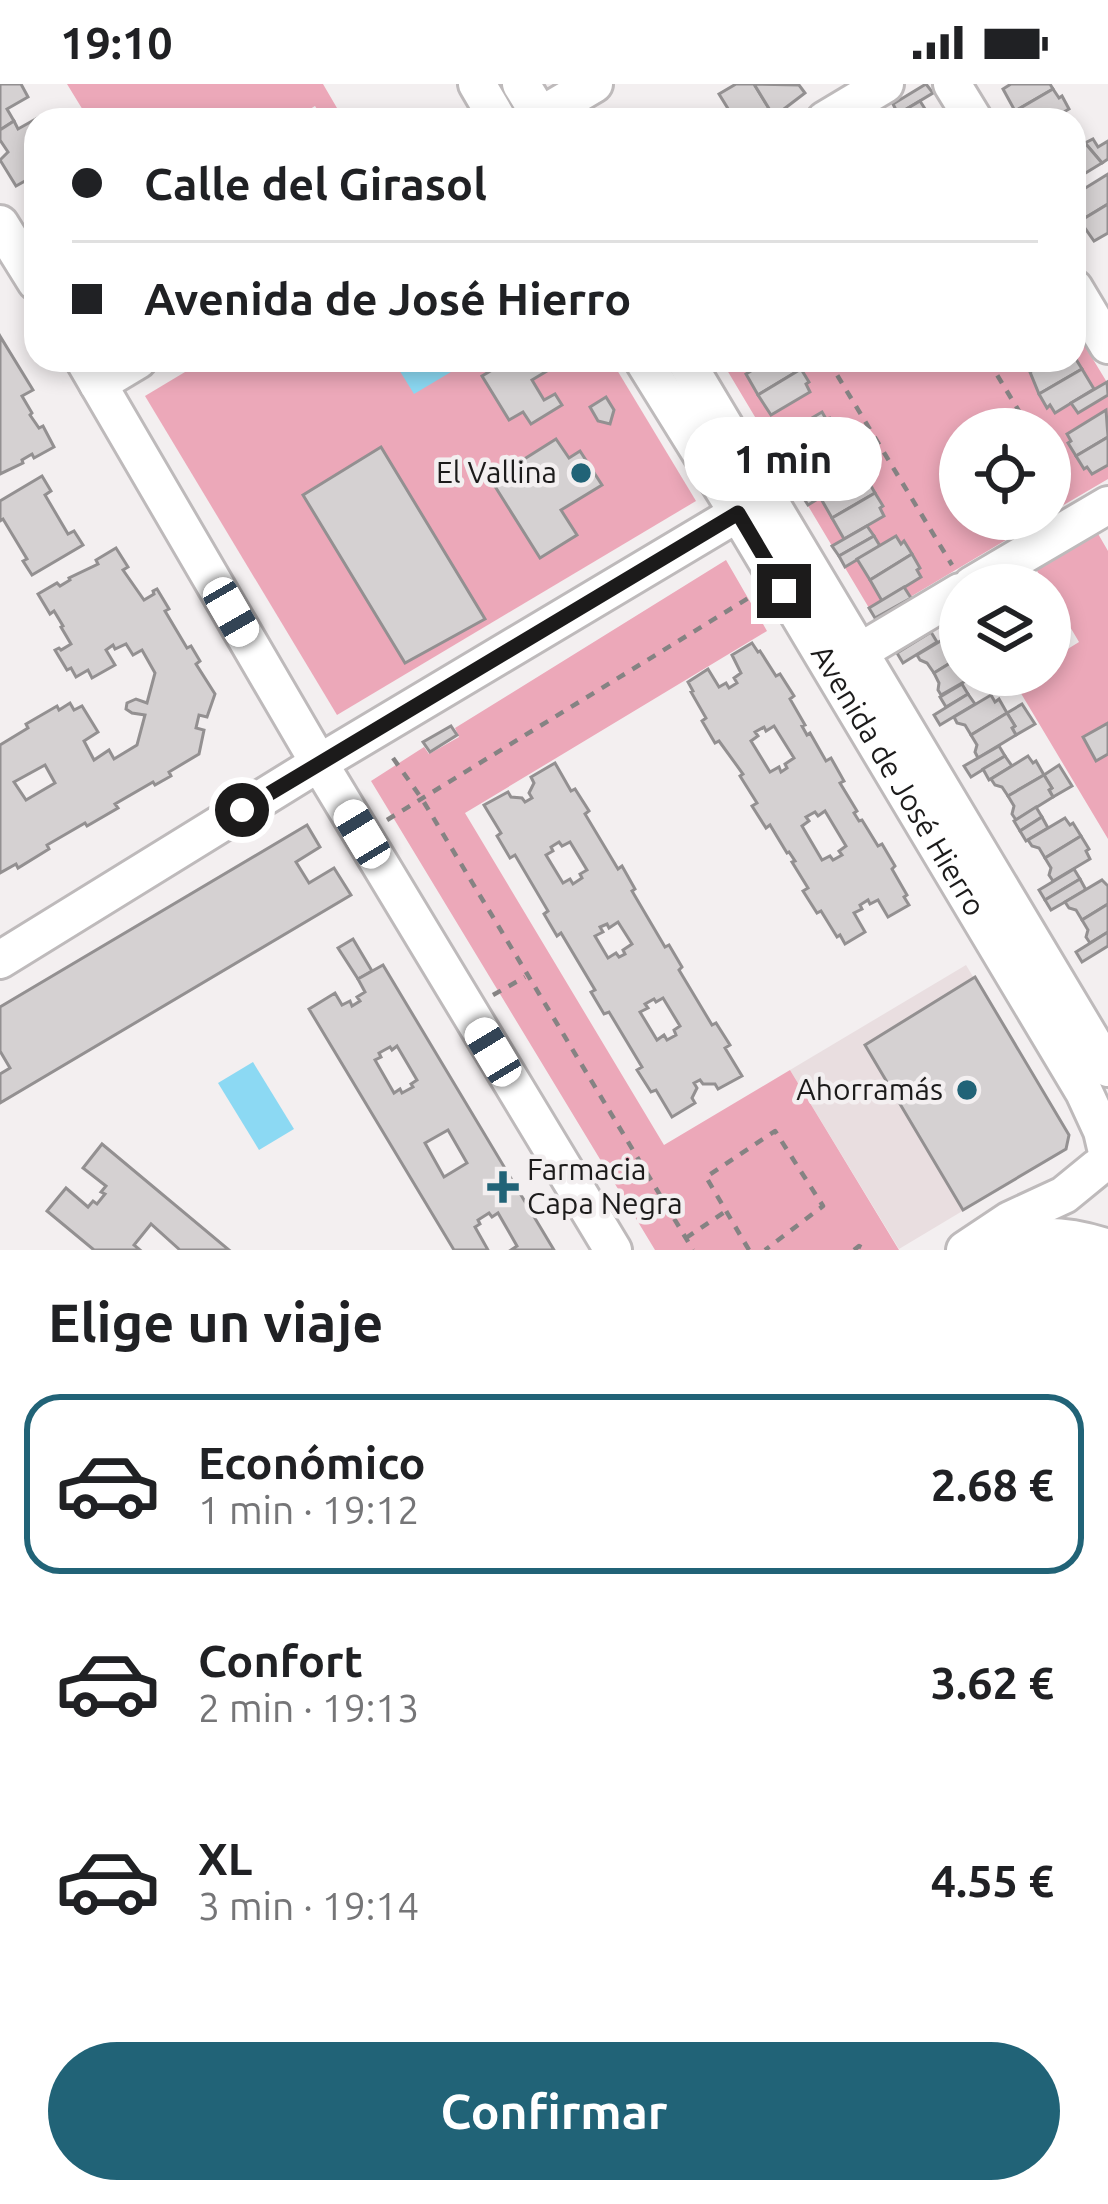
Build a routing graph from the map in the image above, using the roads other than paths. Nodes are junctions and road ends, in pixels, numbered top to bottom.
1 (594, 84) edge
2 (885, 84) edge
3 (557, 108) edge
4 (845, 108) edge
5 (0, 224) edge
6 (24, 263) edge
7 (1086, 308) edge
8 (1108, 345) edge
9 (91, 372) edge
10 (650, 372) edge
11 (692, 372) edge
12 (1108, 505) edge
13 (738, 513) junction
14 (994, 564) edge
15 (939, 596) edge
16 (861, 651) junction
17 (319, 763) junction
18 (0, 960) edge
19 (1108, 1068) edge
20 (1104, 1154) edge
21 (1108, 1248) edge
22 (613, 1250) edge
23 (965, 1250) edge
24 (982, 1250) edge

1 - 3 street
2 - 4 street
5 - 6 street
7 - 8 street
9 - 17 street
10 - 13 street, Avenida de José Hierro
11 - 16 street, Avenida de José Hierro
12 - 14 street
13 - 17 street
13 - 20 street, Avenida de José Hierro
15 - 16 street
16 - 19 street, Avenida de José Hierro
17 - 18 street
17 - 22 street
20 - 21 street
20 - 23 street
21 - 24 street

